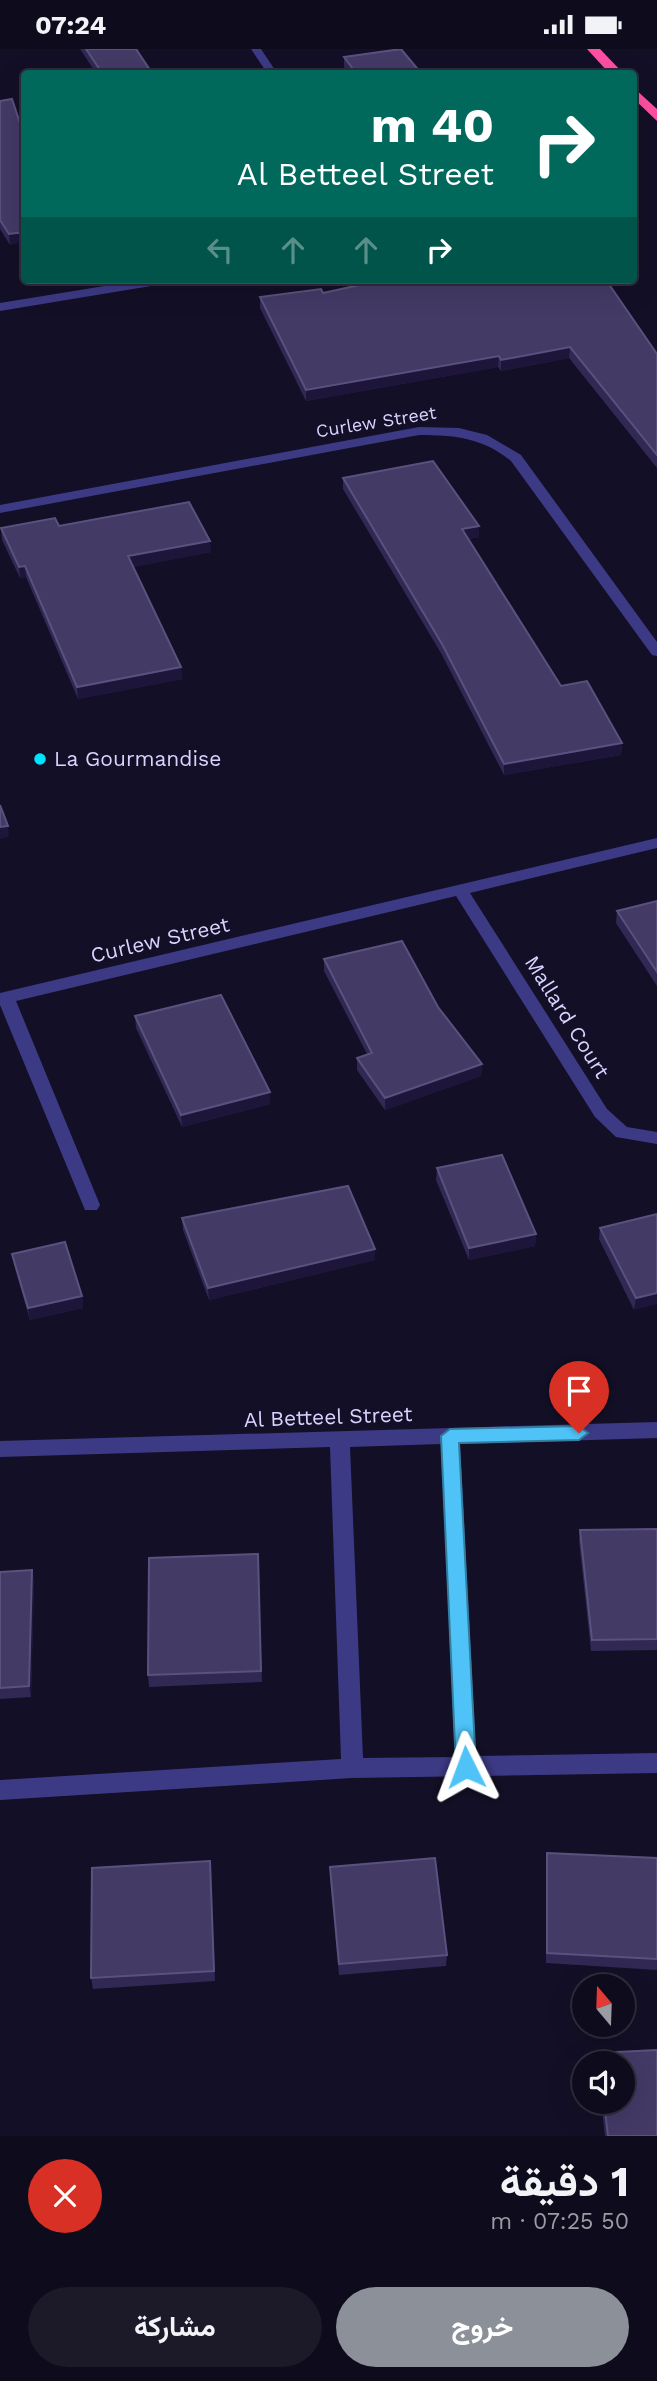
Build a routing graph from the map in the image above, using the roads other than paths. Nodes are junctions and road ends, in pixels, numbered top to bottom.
1 (256, 49) edge
2 (593, 49) edge
3 (270, 70) edge
4 (613, 70) edge
5 (637, 95) edge
6 (657, 117) edge
7 (139, 284) edge
8 (0, 307) edge
9 (0, 509) edge
10 (657, 652) edge
11 (657, 843) edge
12 (462, 892) junction
13 (3, 999) edge
14 (657, 1138) edge
15 (91, 1205) dead end
16 (657, 1430) edge
17 (450, 1436) junction
18 (340, 1439) junction
19 (0, 1449) edge
20 (657, 1763) edge
21 (466, 1767) junction
22 (352, 1768) junction
23 (0, 1790) edge

1 - 3 street
2 - 4 highway
5 - 6 highway
7 - 8 street
9 - 10 street, Curlew Street
11 - 12 street, Curlew Street
12 - 13 street, Curlew Street
12 - 14 street, Mallard Court
13 - 15 street
16 - 17 street, Al Betteel Street
17 - 18 street, Al Betteel Street
17 - 21 street
18 - 19 street, Al Betteel Street
18 - 22 street
20 - 21 street
21 - 22 street
22 - 23 street

